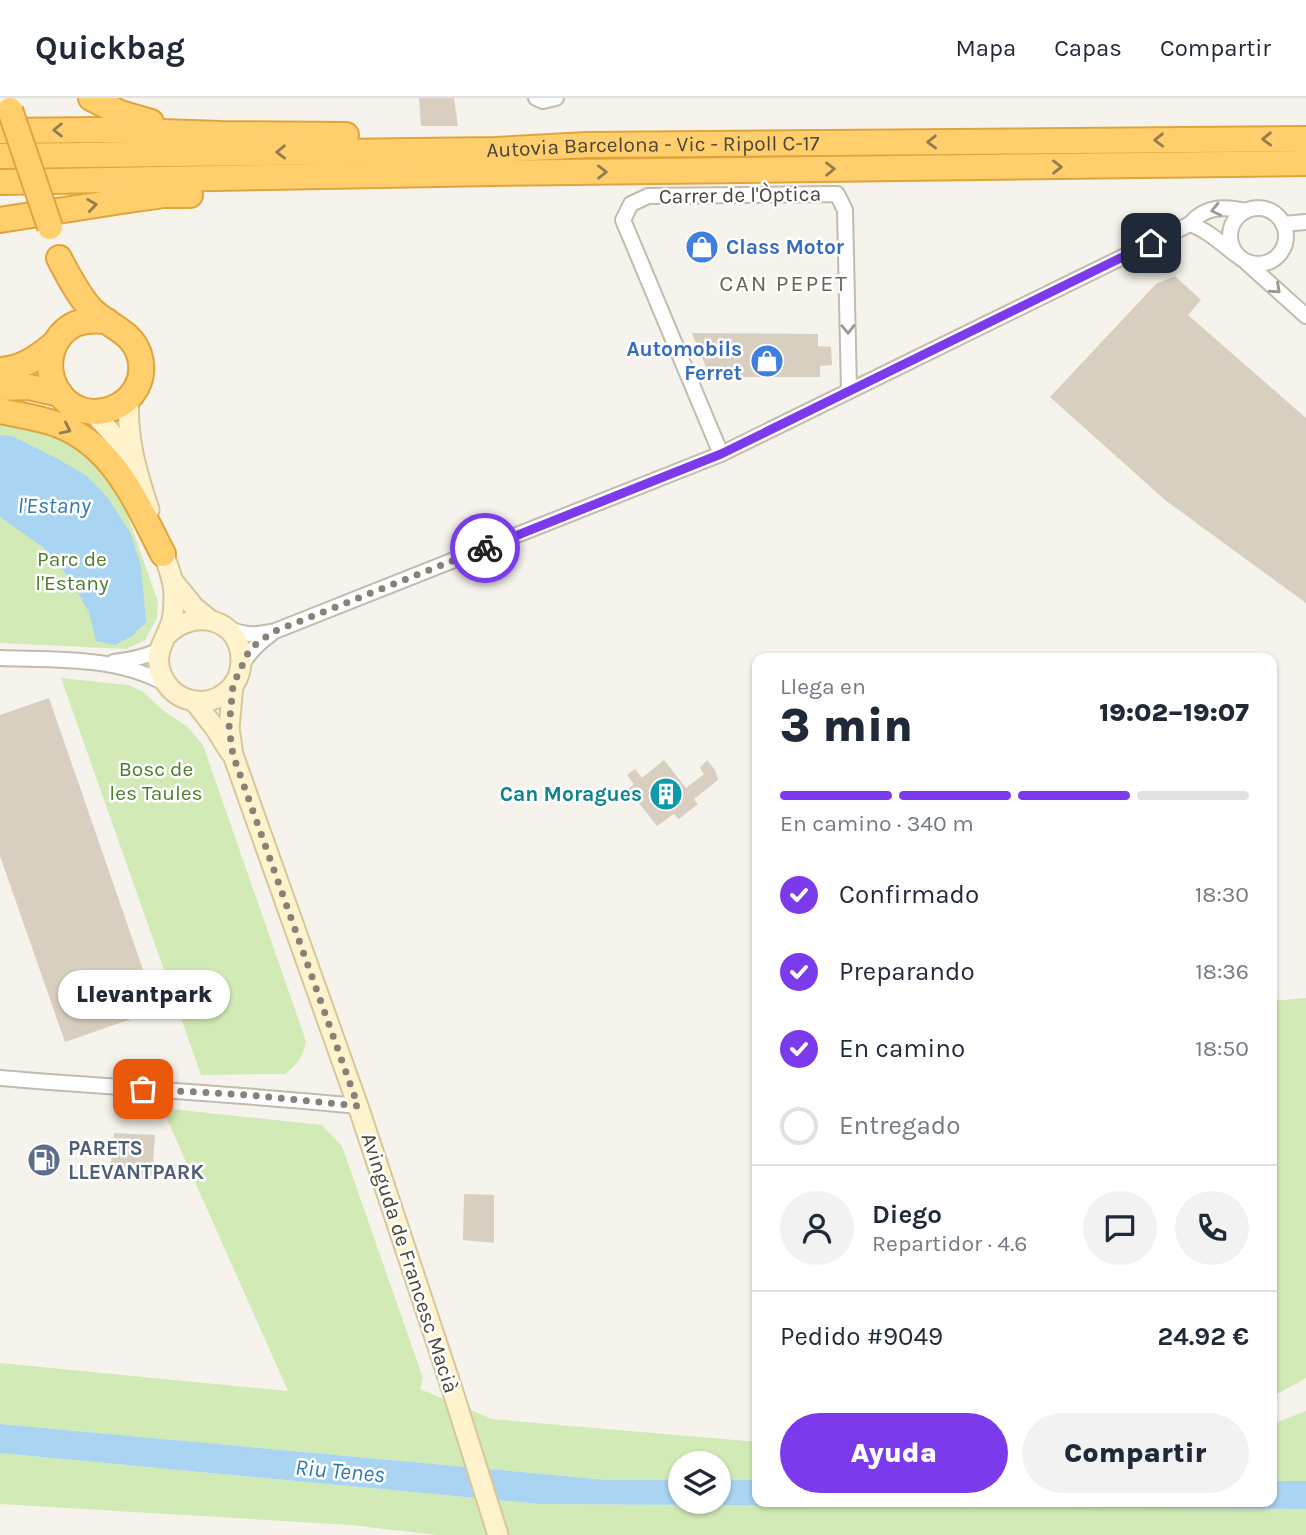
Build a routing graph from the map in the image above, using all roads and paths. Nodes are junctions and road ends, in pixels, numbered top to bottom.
1 (91, 98) edge
2 (536, 98) edge
3 (556, 98) edge
4 (5, 113) edge
5 (200, 132) junction
6 (1306, 139) edge
7 (0, 156) edge
8 (495, 162) junction
9 (1306, 163) edge
10 (0, 182) edge
11 (1246, 211) junction
12 (0, 220) edge
13 (1306, 222) edge
14 (1190, 224) junction
15 (1283, 224) junction
16 (59, 258) junction
17 (1242, 259) junction
18 (1306, 316) edge
19 (107, 321) junction
20 (59, 338) junction
21 (0, 370) edge
22 (0, 388) edge
23 (849, 391) junction
24 (60, 394) junction
25 (129, 399) junction
26 (0, 411) edge
27 (93, 412) junction
28 (721, 454) junction
29 (137, 475) junction
30 (163, 554) junction
31 (173, 581) junction
32 (218, 625) junction
33 (275, 631) junction
34 (164, 642) junction
35 (0, 658) edge
36 (103, 663) junction
37 (241, 666) junction
38 (166, 684) junction
39 (233, 685) junction
40 (194, 701) junction
41 (233, 755) junction
42 (0, 1078) edge
43 (358, 1106) junction
44 (498, 1535) edge

1 - 5 highway
2 - 3 street
5 -> 4 highway
4 - 16 highway, bridge
5 - 8 highway
6 -> 8 highway, Autovia Barcelona - Vic - Ripoll C-17
8 -> 7 highway, Autovia Barcelona - Vic - Ripoll C-17
8 -> 9 highway, Autovia Barcelona - Vic - Ripoll C-17
8 - 10 highway, Autovia Barcelona - Vic - Ripoll C-17
12 -> 8 highway
11 -> 14 street
11 - 15 street
11 - 17 street
13 - 15 street
14 - 17 street
14 - 23 street
15 - 17 street
16 - 19 highway
16 - 20 highway
17 -> 18 street
19 - 20 highway
19 - 25 highway
20 - 21 highway
20 - 24 highway
22 - 24 highway
23 - 28 street
28 -> 23 street, Carrer de l'Òptica
24 - 27 highway
25 - 27 highway
25 - 29 street
26 -> 30 highway
27 - 29 street
28 - 33 street
29 - 30 street
30 - 31 street
31 - 32 street
31 - 34 street
32 - 33 street
32 - 34 street
32 - 37 street
33 - 37 street
34 - 36 street
34 - 38 street
35 - 36 street
36 - 38 street
37 - 39 street
38 - 40 street
39 - 40 street
39 - 41 street
40 - 41 street
41 - 43 street, Avinguda de Francesc Macià
42 - 43 street
43 - 44 street, Avinguda de Francesc Macià

